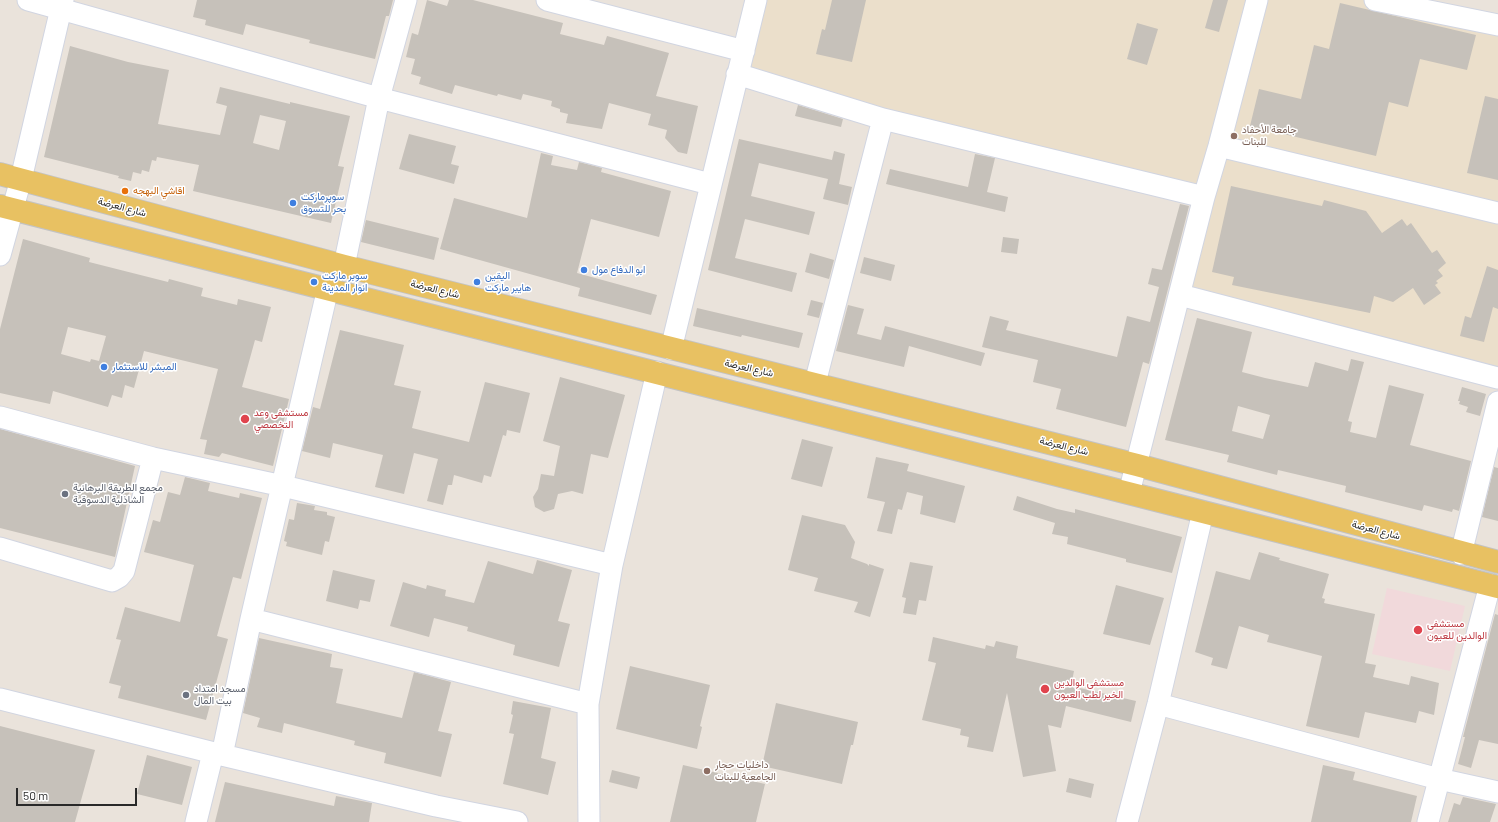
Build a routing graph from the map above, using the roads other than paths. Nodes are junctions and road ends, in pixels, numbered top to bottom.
1 (28, 0) edge
2 (406, 0) edge
3 (547, 0) edge
4 (756, 0) edge
5 (1257, 0) edge
6 (1387, 1) edge
7 (62, 4) edge
8 (1498, 25) edge
9 (744, 51) junction
10 (737, 74) junction
11 (379, 98) junction
12 (884, 119) junction
13 (1219, 146) junction
14 (0, 174) edge
15 (21, 179) junction
16 (710, 184) junction
17 (1204, 197) junction
18 (6, 208) edge
19 (1498, 213) edge
20 (231, 236) junction
21 (0, 255) edge
22 (225, 262) junction
23 (344, 266) junction
24 (328, 288) junction
25 (1180, 295) junction
26 (671, 349) junction
27 (657, 372) junction
28 (1498, 378) edge
29 (815, 383) junction
30 (1498, 402) edge
31 (0, 416) edge
32 (152, 458) junction
33 (1137, 464) junction
34 (283, 486) junction
35 (1129, 493) junction
36 (1203, 512) junction
37 (0, 548) edge
38 (1461, 554) junction
39 (1498, 562) edge
40 (612, 565) junction
41 (1494, 586) edge
42 (252, 619) junction
43 (0, 699) edge
44 (588, 704) junction
45 (1158, 704) junction
46 (218, 754) junction
47 (1439, 778) junction
48 (1498, 792) edge
49 (436, 814) edge
50 (196, 822) edge
51 (517, 822) edge
52 (589, 822) edge
53 (1127, 822) edge
54 (1428, 822) edge

1 - 7 street
2 - 11 street
3 - 9 street
4 - 9 street
5 - 13 street
6 - 8 street
7 - 11 street
7 - 15 street
9 - 10 street
10 - 12 street
10 - 16 street
11 - 16 street
11 - 23 street
12 - 17 street
12 - 29 street
13 - 17 street
13 - 19 street
14 - 15 main road, شارع العرضة
15 - 18 street
15 - 20 main road, شارع العرضة
16 - 26 street
17 - 25 street
18 - 21 street
18 - 22 main road
20 - 22 main road
20 - 23 main road, شارع العرضة
22 - 24 main road
23 - 26 main road, شارع العرضة
24 - 27 main road
24 - 34 street
25 - 28 street
25 - 33 street
26 - 29 main road, شارع العرضة
27 - 35 main road
27 - 40 street
29 - 33 main road, شارع العرضة
30 - 38 street
31 - 32 street
32 - 34 street
32 - 37 street
33 - 35 street
33 - 38 main road, شارع العرضة
34 - 40 street
34 - 42 street
35 - 36 main road
36 - 41 main road
36 - 45 street
38 - 39 main road, شارع العرضة
40 - 44 street
41 - 47 street
42 - 44 street
42 - 46 street
43 - 46 street
44 - 52 street
45 - 47 street
45 - 53 street
46 - 49 street
46 - 50 street
47 - 48 street
47 - 54 street
49 - 51 street

